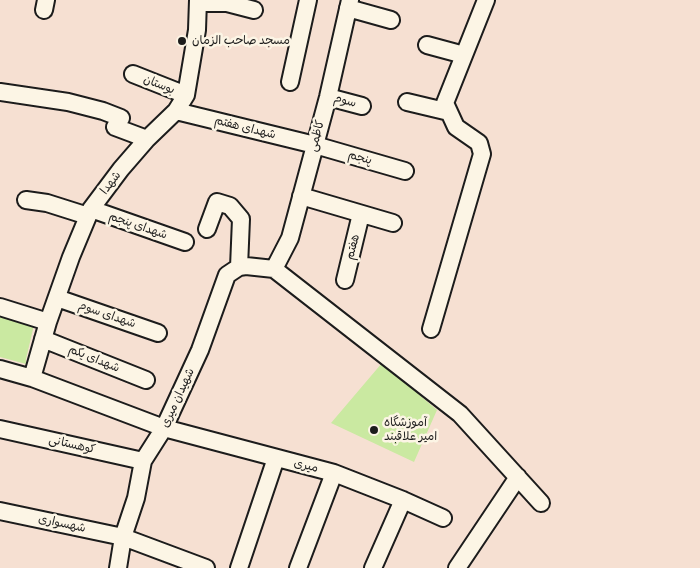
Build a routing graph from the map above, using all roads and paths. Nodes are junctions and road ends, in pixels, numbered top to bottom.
1 (308, 0) edge
2 (486, 0) edge
3 (198, 2) edge
4 (349, 4) edge
5 (254, 10) dead end
6 (391, 20) dead end
7 (426, 45) dead end
8 (464, 55) junction
9 (133, 74) dead end
10 (290, 82) dead end
11 (0, 92) edge
12 (186, 95) junction
13 (328, 96) junction
14 (407, 102) dead end
15 (362, 106) dead end
16 (176, 111) junction
17 (449, 112) junction
18 (147, 139) junction
19 (315, 145) junction
20 (405, 171) dead end
21 (300, 196) junction
22 (26, 200) dead end
23 (89, 212) junction
24 (362, 214) junction
25 (393, 223) dead end
26 (207, 229) dead end
27 (185, 242) dead end
28 (239, 267) junction
29 (274, 269) junction
30 (345, 280) dead end
31 (57, 298) junction
32 (0, 307) edge
33 (48, 322) junction
34 (431, 329) dead end
35 (158, 333) dead end
36 (43, 338) junction
37 (0, 370) edge
38 (32, 378) junction
39 (146, 380) dead end
40 (164, 428) junction
41 (0, 429) edge
42 (276, 458) junction
43 (143, 461) junction
44 (334, 473) junction
45 (518, 478) junction
46 (404, 500) junction
47 (541, 503) dead end
48 (0, 511) edge
49 (444, 518) dead end
50 (123, 537) junction
51 (118, 568) edge
52 (206, 568) edge
53 (239, 568) edge
54 (298, 568) edge
55 (373, 568) edge
56 (457, 568) edge

1 - 10 street
2 - 8 street
3 - 5 street
3 - 12 street, شهدا
4 - 6 street
4 - 13 street, کاظمی
7 - 8 street
8 - 17 street
9 - 12 street, بوستان
11 - 18 street
12 - 16 street, شهدا
13 - 15 street, سوم
13 - 19 street, کاظمی
14 - 17 street
16 - 18 street, شهدا
16 - 19 street, شهدای هفتم
17 - 34 street
18 - 23 street, شهدا
19 - 20 street, پنجم
19 - 21 street, کاظمی
21 - 24 street
21 - 29 street, کاظمی
22 - 23 street, شهدای پنجم
23 - 27 street, شهدای پنجم
23 - 31 street, شهدا
24 - 25 street
24 - 30 street, هفتم
26 - 28 street
28 - 29 street
28 - 40 street, شهیدان میری
29 - 45 street
31 - 33 street, شهدا
31 - 35 street, شهدای سوم
32 - 33 street
33 - 36 street, شهدا
36 - 38 street, شهدا
36 - 39 street, شهدای یکم
37 - 38 street
38 - 40 street
40 - 42 street, میری
40 - 43 street, شهیدان میری
41 - 43 street, کوهستانی
42 - 44 street, میری
42 - 53 street
43 - 50 street, شهیدان میری
44 - 46 street, میری
44 - 54 street
45 - 47 street
45 - 56 street
46 - 49 street, میری
46 - 55 street
48 - 50 street, شهسواری
50 - 51 street, شهیدان میری
50 - 52 street, شهسواری

